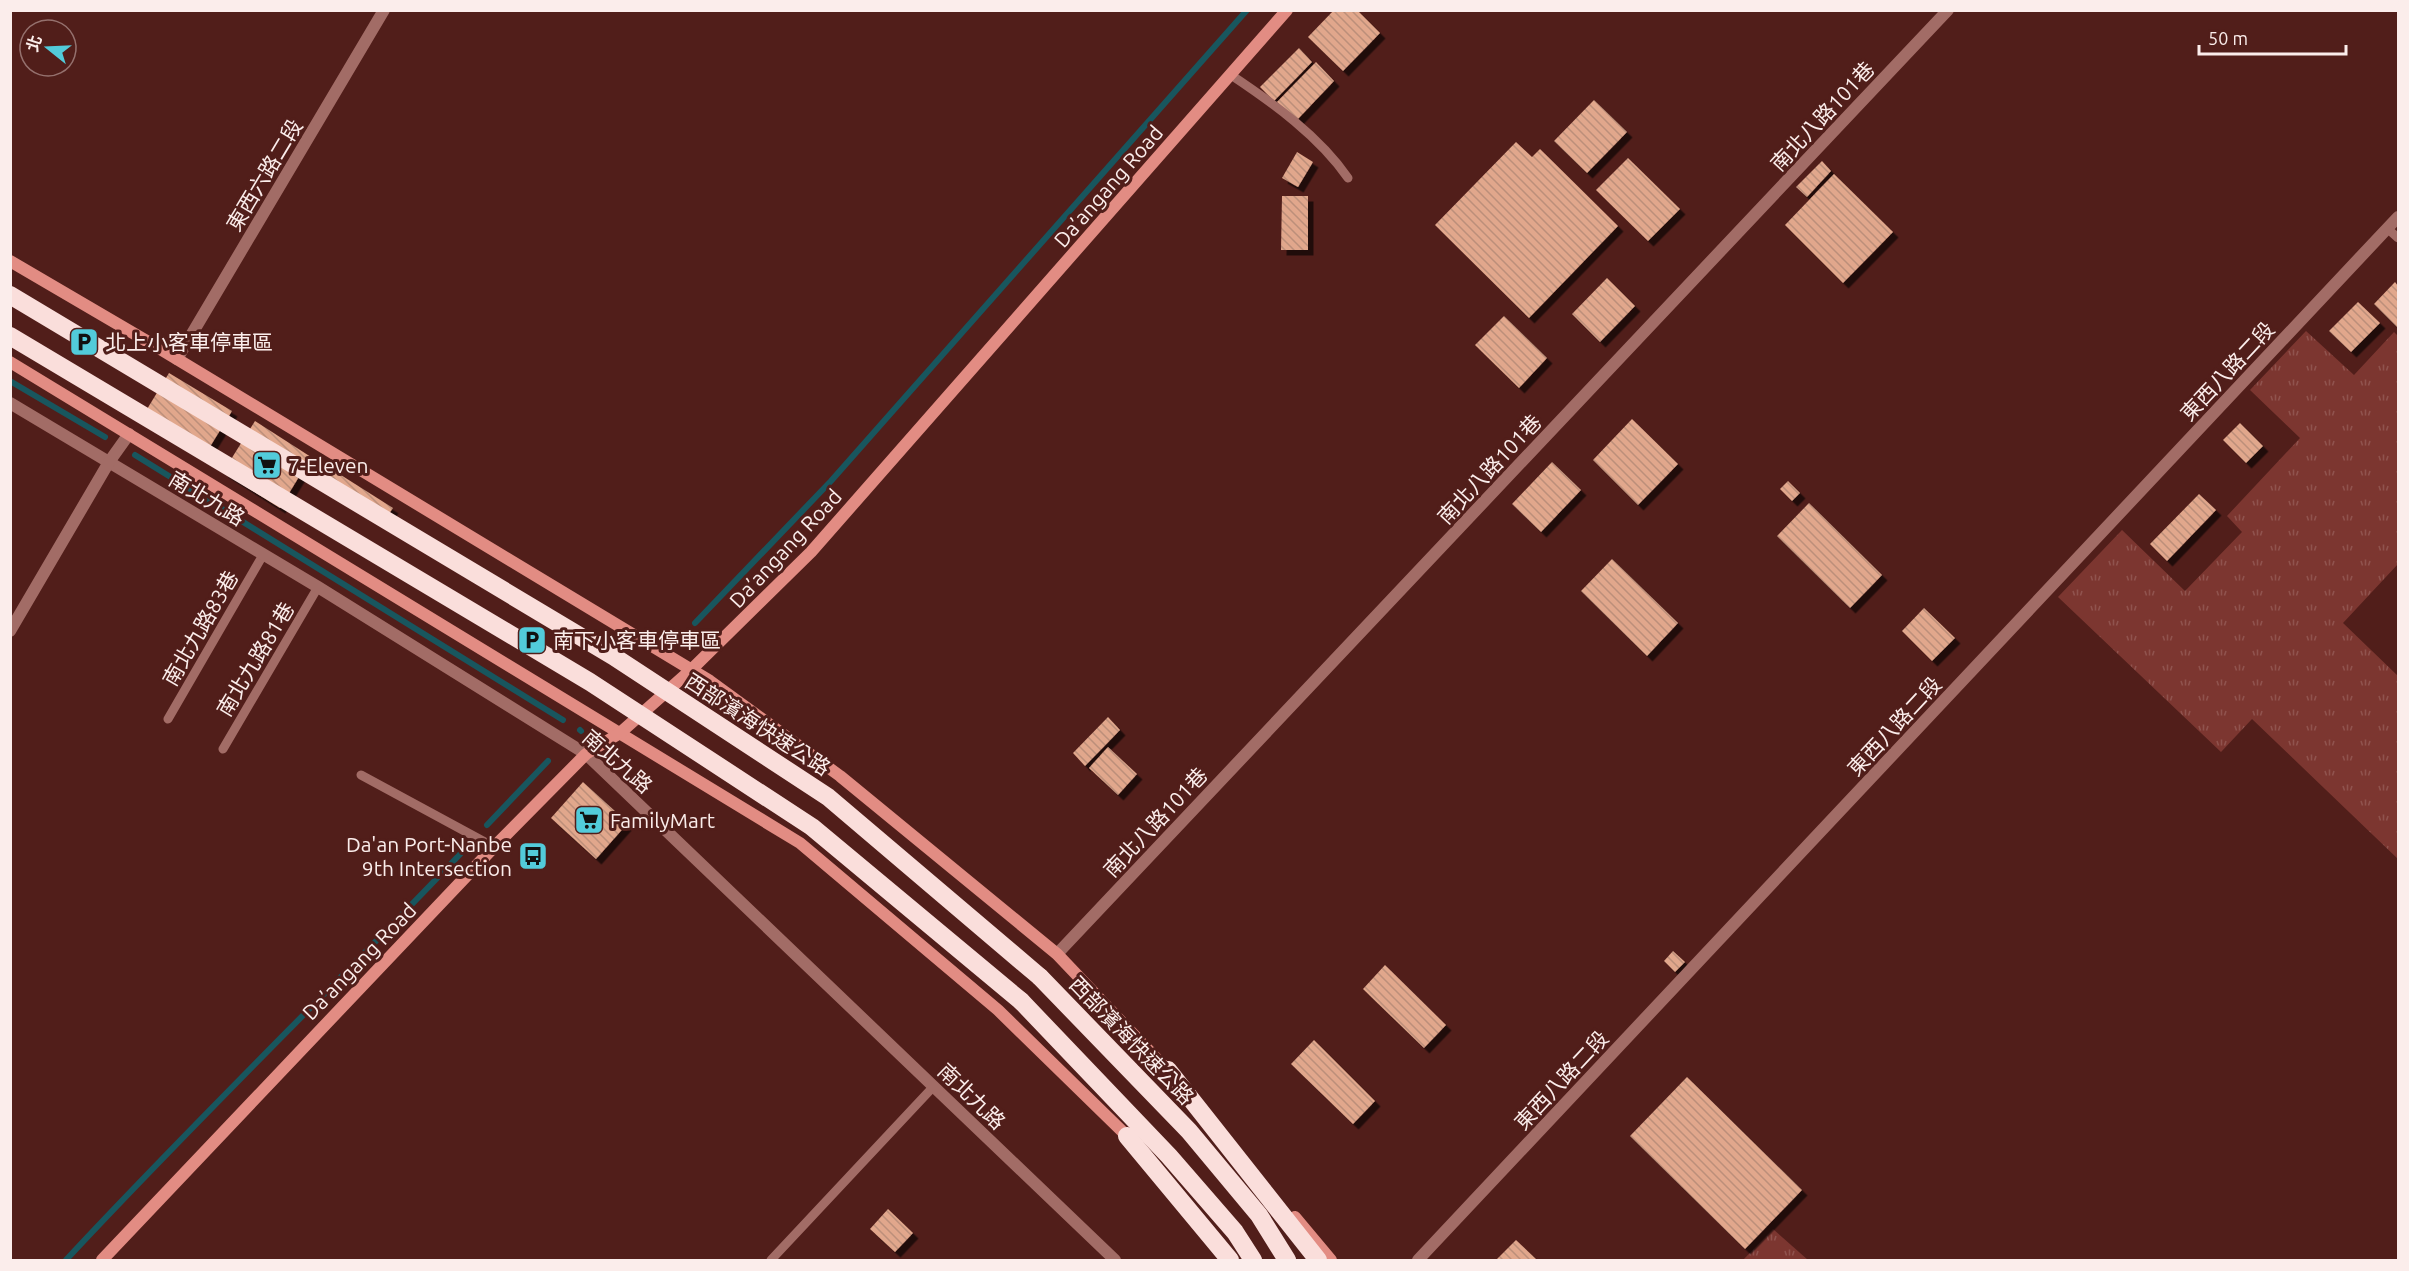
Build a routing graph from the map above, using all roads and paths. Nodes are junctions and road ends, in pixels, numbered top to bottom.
1 (384, 10) edge
2 (1287, 10) edge
3 (1948, 10) edge
4 (1231, 75) junction
5 (1348, 178) dead end
6 (2398, 217) edge
7 (2388, 229) junction
8 (2398, 238) edge
9 (10, 261) edge
10 (10, 295) edge
11 (10, 336) edge
12 (177, 359) junction
13 (10, 362) edge
14 (10, 403) edge
15 (129, 434) junction
16 (109, 462) junction
17 (263, 555) junction
18 (318, 587) junction
19 (10, 631) edge
20 (692, 669) junction
21 (168, 719) dead end
22 (620, 733) junction
23 (223, 749) dead end
24 (586, 754) junction
25 (361, 776) dead end
26 (494, 847) junction
27 (1057, 954) junction
28 (1168, 1070) junction
29 (934, 1086) junction
30 (1127, 1136) junction
31 (105, 1260) edge
32 (771, 1260) edge
33 (1114, 1260) edge
34 (1219, 1260) edge
35 (1230, 1260) edge
36 (1253, 1260) edge
37 (1287, 1260) edge
38 (1318, 1260) edge
39 (1331, 1260) edge
40 (1418, 1260) edge

1 - 12 street, 東西六路二段
2 - 4 street, Da’angang Road
3 - 27 street, 南北八路101巷
4 - 5 lane
4 - 20 street, Da’angang Road
6 - 7 street, 東西八路二段
7 - 8 lane
7 - 40 street, 東西八路二段
9 - 12 street
10 - 37 highway, 西部濱海快速公路, bridge
11 - 36 highway, bridge
12 - 20 street
13 - 15 street
14 - 16 street, 南北九路
15 - 16 street
15 - 22 street
16 - 17 street, 南北九路
16 - 19 street
17 - 18 street, 南北九路
17 - 21 lane, 南北九路83巷
18 - 23 lane, 南北九路81巷
18 - 24 street, 南北九路
20 - 22 street, Da’angang Road
20 - 27 street
22 - 24 street, Da’angang Road
22 - 30 street
24 - 26 street, Da’angang Road
24 - 29 street, 南北九路
25 - 26 lane
26 - 31 street, Da’angang Road
27 - 28 street
28 - 38 highway
28 - 39 street
29 - 32 lane
29 - 33 street, 南北九路
30 - 34 street
30 - 35 highway

